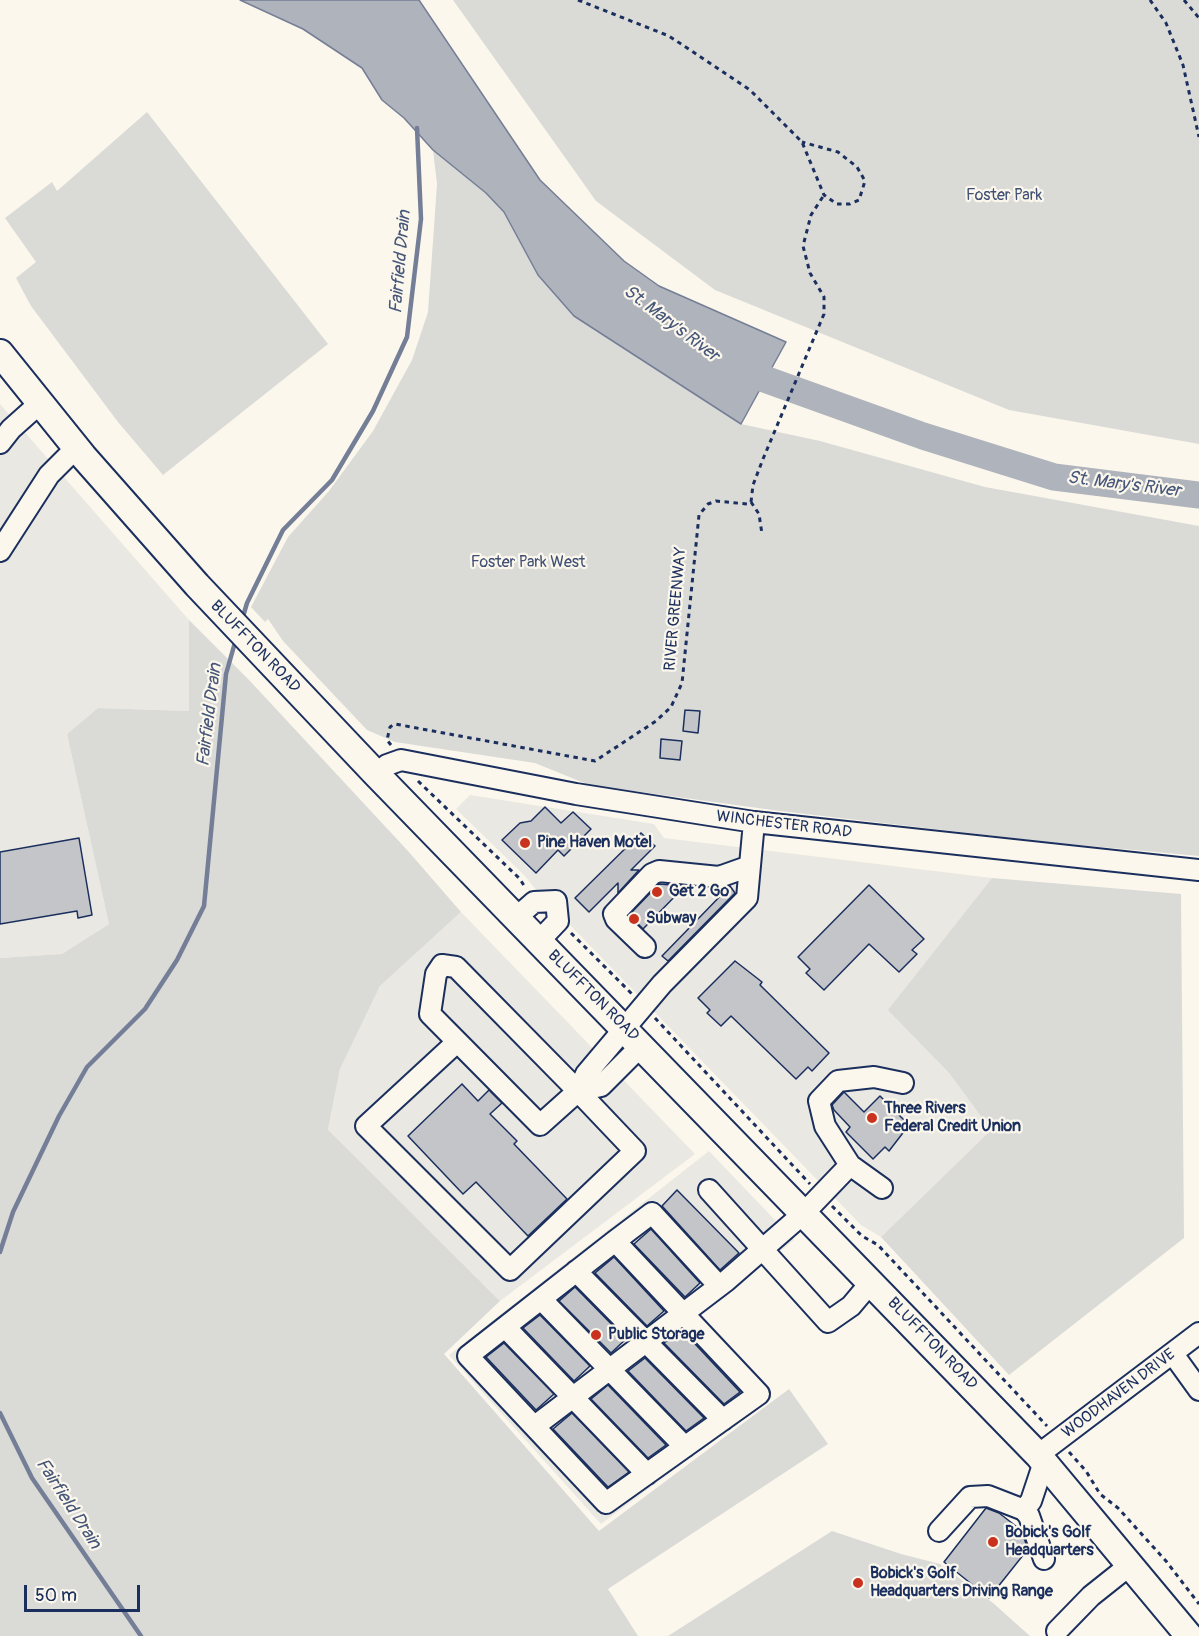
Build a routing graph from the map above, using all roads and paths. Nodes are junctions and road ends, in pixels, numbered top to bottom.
1 (578, 0) edge
2 (1150, 0) edge
3 (1184, 0) edge
4 (1199, 18) edge
5 (1199, 137) edge
6 (802, 142) junction
7 (824, 195) junction
8 (2, 358) edge
9 (39, 404) junction
10 (0, 443) edge
11 (76, 448) junction
12 (751, 502) junction
13 (762, 534) dead end
14 (0, 551) edge
15 (387, 740) dead end
16 (376, 774) junction
17 (754, 822) junction
18 (677, 864) dead end
19 (750, 866) junction
20 (1199, 870) edge
21 (517, 917) junction
22 (601, 921) dead end
23 (539, 941) junction
24 (645, 947) dead end
25 (634, 1037) junction
26 (457, 1042) junction
27 (903, 1083) dead end
28 (578, 1091) junction
29 (850, 1165) junction
30 (882, 1188) dead end
31 (709, 1190) dead end
32 (804, 1213) junction
33 (615, 1242) junction
34 (760, 1250) junction
35 (576, 1271) junction
36 (872, 1281) junction
37 (719, 1286) junction
38 (541, 1299) junction
39 (683, 1313) junction
40 (506, 1327) junction
41 (1199, 1333) edge
42 (647, 1341) junction
43 (1173, 1354) junction
44 (609, 1370) junction
45 (1199, 1390) edge
46 (572, 1398) junction
47 (723, 1420) junction
48 (535, 1426) junction
49 (686, 1447) junction
50 (1041, 1458) junction
51 (647, 1474) junction
52 (1024, 1510) junction
53 (939, 1531) dead end
54 (1044, 1559) dead end
55 (1130, 1565) junction
56 (1057, 1631) dead end
57 (1189, 1636) edge

1 - 6 path
2 - 5 path
3 - 4 path
6 - 7 path
6 - 7 path
7 - 12 path
8 - 9 main road, BLUFFTON ROAD
9 - 10 street
9 - 11 main road, BLUFFTON ROAD
11 - 14 street
11 - 16 main road, BLUFFTON ROAD
12 - 13 path
12 - 15 path, RIVER GREENWAY
16 - 17 street, WINCHESTER ROAD
16 - 21 main road, BLUFFTON ROAD
17 - 19 street
17 - 20 street, WINCHESTER ROAD
18 - 22 street
19 - 24 street
19 - 25 street
21 - 23 main road, BLUFFTON ROAD
21 - 23 street
23 - 25 main road, BLUFFTON ROAD
25 - 28 street
25 - 32 main road, BLUFFTON ROAD
26 - 28 street
26 - 28 street
26 - 28 street
27 - 29 street
29 - 30 street
29 - 32 street
31 - 34 street
32 - 34 street
32 - 36 main road, BLUFFTON ROAD
33 - 35 street
33 - 37 street
33 - 39 street
34 - 36 street
34 - 37 street
35 - 38 street
35 - 42 street
36 - 50 main road, BLUFFTON ROAD
37 - 39 street
38 - 40 street
38 - 44 street
39 - 42 street
39 - 47 street
40 - 46 street
40 - 48 street
41 - 43 street, WOODHAVEN DRIVE
42 - 44 street
42 - 47 street
43 - 45 street
43 - 50 street, WOODHAVEN DRIVE
44 - 46 street
44 - 49 street
46 - 48 street
46 - 51 street
47 - 49 street
48 - 51 street
49 - 51 street
50 - 52 street
50 - 55 main road, BLUFFTON ROAD
52 - 53 street
52 - 54 street
55 - 56 street
55 - 57 main road, BLUFFTON ROAD

